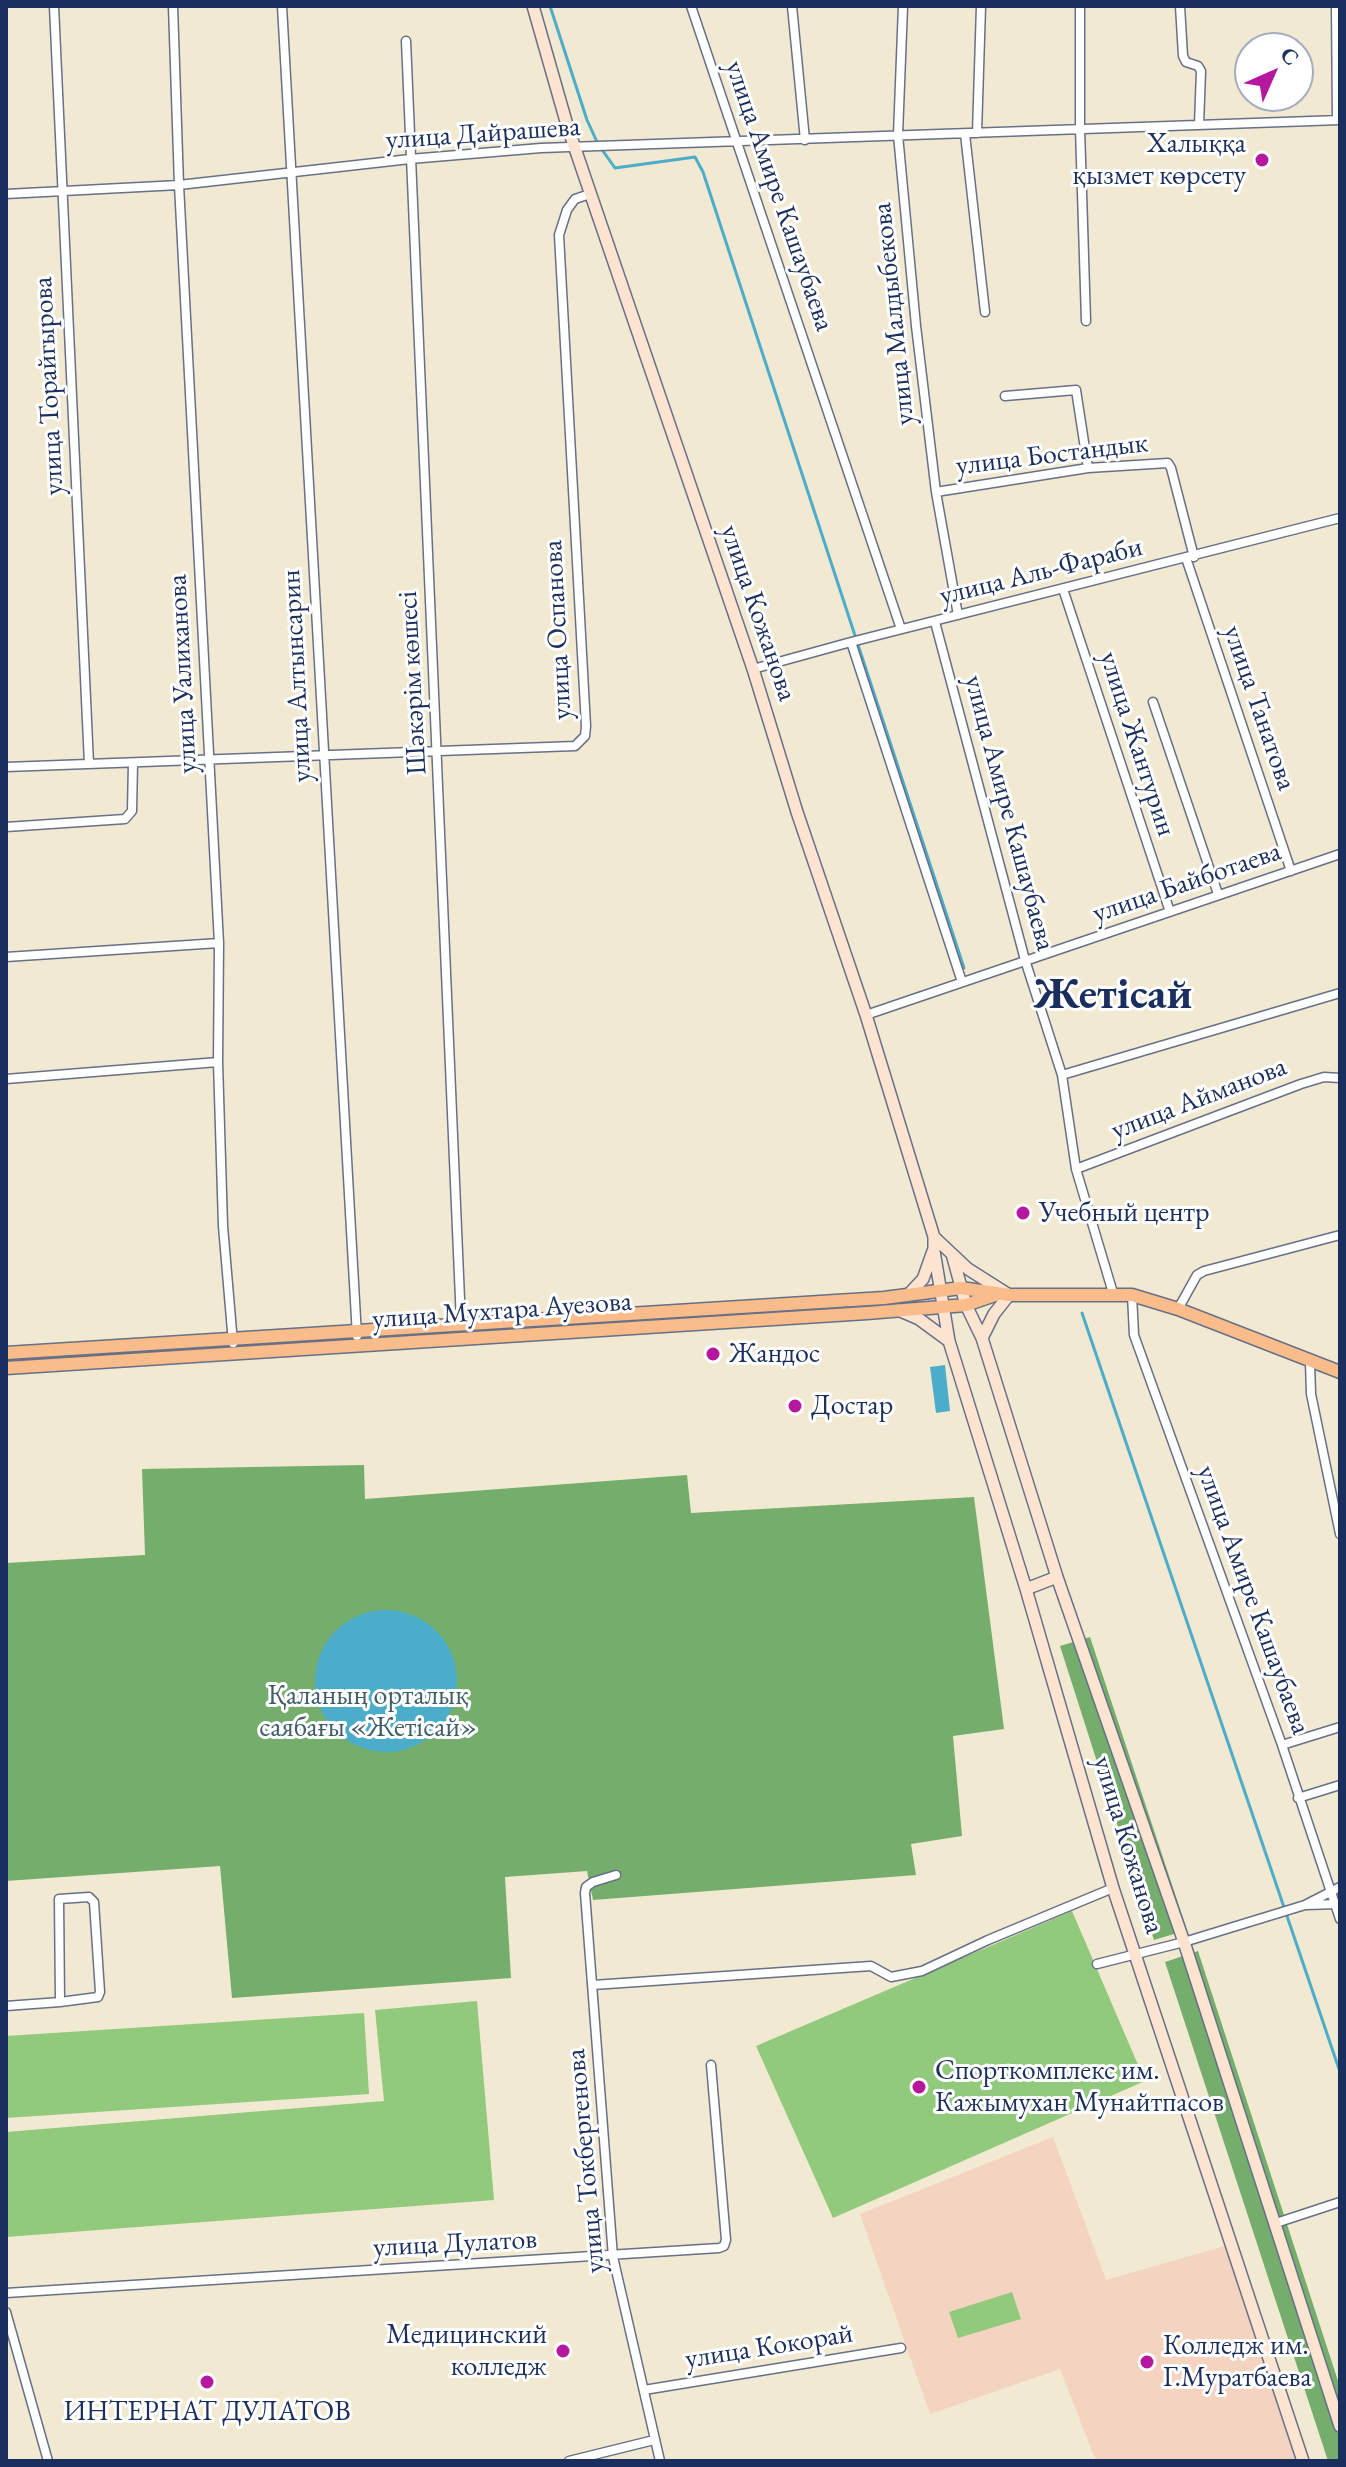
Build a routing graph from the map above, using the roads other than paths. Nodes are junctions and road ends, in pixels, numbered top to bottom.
1 (54, 6) edge
2 (173, 6) edge
3 (282, 6) edge
4 (533, 6) edge
5 (691, 6) edge
6 (792, 6) edge
7 (903, 6) edge
8 (981, 6) edge
9 (1080, 6) edge
10 (1180, 6) edge
11 (1336, 6) edge
12 (406, 41) dead end
13 (1339, 120) edge
14 (1199, 125) junction
15 (1080, 128) junction
16 (977, 133) junction
17 (965, 134) junction
18 (898, 135) junction
19 (805, 140) junction
20 (739, 142) junction
21 (575, 149) junction
22 (410, 159) junction
23 (291, 172) junction
24 (179, 185) junction
25 (62, 192) junction
26 (6, 194) edge
27 (590, 194) junction
28 (985, 312) dead end
29 (1086, 321) dead end
30 (1005, 396) dead end
31 (1088, 468) junction
32 (1171, 468) joint
33 (936, 492) junction
34 (1340, 518) edge
35 (1190, 558) junction
36 (1063, 589) junction
37 (958, 615) junction
38 (935, 622) junction
39 (901, 629) junction
40 (851, 642) junction
41 (753, 669) junction
42 (1153, 702) dead end
43 (438, 750) junction
44 (324, 755) junction
45 (210, 758) junction
46 (133, 763) junction
47 (89, 764) junction
48 (6, 767) edge
49 (6, 827) edge
50 (1340, 854) edge
51 (1291, 871) junction
52 (1218, 894) junction
53 (1170, 912) junction
54 (219, 943) junction
55 (6, 957) edge
56 (1025, 960) junction
57 (962, 982) junction
58 (1340, 993) edge
59 (866, 1015) junction
60 (218, 1062) junction
61 (1062, 1075) junction
62 (1340, 1078) edge
63 (6, 1079) edge
64 (1076, 1169) junction
65 (1340, 1235) edge
66 (934, 1237) junction
67 (934, 1251) junction
68 (952, 1254) junction
69 (961, 1288) junction
70 (941, 1289) junction
71 (1113, 1293) junction
72 (1005, 1294) junction
73 (908, 1295) junction
74 (1132, 1295) junction
75 (966, 1305) junction
76 (944, 1306) junction
77 (897, 1309) junction
78 (1178, 1309) junction
79 (461, 1322) junction
80 (357, 1338) junction
81 (982, 1338) junction
82 (233, 1339) junction
83 (949, 1341) junction
84 (6, 1353) edge
85 (234, 1355) junction
86 (1310, 1362) junction
87 (6, 1368) edge
88 (1340, 1372) edge
89 (1340, 1534) edge
90 (1057, 1577) junction
91 (1026, 1589) junction
92 (1340, 1727) edge
93 (1282, 1745) junction
94 (1340, 1785) edge
95 (1298, 1798) junction
96 (616, 1875) dead end
97 (1340, 1887) edge
98 (1113, 1888) junction
99 (1329, 1891) junction
100 (1338, 1904) edge
101 (1305, 1905) junction
102 (1340, 1919) edge
103 (1184, 1942) junction
104 (1137, 1956) junction
105 (1097, 1964) dead end
106 (593, 1985) junction
107 (60, 2002) junction
108 (6, 2006) edge
109 (711, 2065) dead end
110 (1340, 2202) edge
111 (1276, 2223) junction
112 (613, 2257) junction
113 (6, 2293) edge
114 (6, 2312) edge
115 (901, 2348) dead end
116 (644, 2390) junction
117 (1340, 2426) edge
118 (654, 2440) junction
119 (48, 2461) edge
120 (569, 2461) edge
121 (660, 2461) edge
122 (1303, 2461) edge

1 - 25 street, улица Торайгырова
2 - 24 street, улица Уалиханова
3 - 23 street, улица Алтынсарин
4 - 21 street, улица Кожанова
5 - 20 street, улица Амире Кашаубаева
6 - 19 street
7 - 18 street, улица Малдыбекова
8 - 16 street
9 - 15 street
10 - 14 street
11 - 13 street
12 - 22 street, Шәкәрім көшесі
13 - 14 street, улица Дайрашева
14 - 15 street, улица Дайрашева
15 - 16 street, улица Дайрашева
15 - 29 street
16 - 17 street, улица Дайрашева
17 - 18 street, улица Дайрашева
17 - 28 street
18 - 19 street, улица Дайрашева
18 - 33 street, улица Малдыбекова
19 - 20 street, улица Дайрашева
20 - 21 street, улица Дайрашева
20 - 39 street, улица Амире Кашаубаева
21 - 22 street, улица Дайрашева
21 - 27 street, улица Кожанова
22 - 23 street, улица Дайрашева
22 - 43 street, Шәкәрім көшесі
23 - 24 street, улица Дайрашева
23 - 44 street, улица Алтынсарин
24 - 25 street, улица Дайрашева
24 - 45 street, улица Уалиханова
25 - 26 street, улица Дайрашева
25 - 47 street, улица Торайгырова
27 - 41 street, улица Кожанова
27 - 43 street, улица Оспанова
30 - 31 street
31 - 32 street, улица Бостандык
31 - 33 street, улица Бостандык
32 - 35 street, улица Танатова
33 - 37 street, улица Малдыбекова
34 - 35 street, улица Аль-Фараби
35 - 36 street, улица Аль-Фараби
35 - 51 street, улица Танатова
36 - 37 street, улица Аль-Фараби
36 - 53 street, улица Жантурин
37 - 38 street, улица Аль-Фараби
38 - 39 street, улица Аль-Фараби
38 - 56 street, улица Амире Кашаубаева
39 - 40 street, улица Аль-Фараби
40 - 41 street, улица Аль-Фараби
40 - 57 street
41 - 59 street, улица Кожанова
42 - 52 street
43 - 44 street, улица Оспанова
43 - 79 street, Шәкәрім көшесі
44 - 45 street, улица Оспанова
44 - 80 street, улица Алтынсарин
45 - 46 street, улица Оспанова
45 - 54 street, улица Уалиханова
46 - 47 street, улица Оспанова
46 - 49 street
47 - 48 street, улица Оспанова
50 - 51 street, улица Байботаева
51 - 52 street, улица Байботаева
52 - 53 street, улица Байботаева
53 - 56 street, улица Байботаева
54 - 55 street
54 - 60 street, улица Уалиханова
56 - 57 street, улица Байботаева
56 - 61 street, улица Амире Кашаубаева
57 - 59 street, улица Байботаева
58 - 61 street
59 - 66 street, улица Кожанова
60 - 63 street
60 - 82 street, улица Уалиханова
61 - 64 street, улица Амире Кашаубаева
62 - 64 street, улица Айманова
64 - 71 street, улица Амире Кашаубаева
65 - 78 street
66 - 67 street, улица Кожанова
66 - 68 street, улица Кожанова
67 - 70 street, улица Кожанова
67 - 73 street
68 - 69 street, улица Кожанова
68 - 72 street
69 - 70 main road, улица Мухтара Ауезова
69 - 72 main road, улица Мухтара Ауезова
69 - 75 street, улица Кожанова
70 - 73 main road, улица Мухтара Ауезова
70 - 76 street, улица Кожанова
71 - 72 main road, улица Мухтара Ауезова
71 - 74 main road, улица Мухтара Ауезова
72 - 75 main road, улица Мухтара Ауезова
72 - 81 street
73 - 79 main road, улица Мухтара Ауезова
74 - 78 main road, улица Мухтара Ауезова
74 - 93 street, улица Амире Кашаубаева
75 - 76 main road, улица Мухтара Ауезова
75 - 81 street, улица Кожанова
76 - 77 main road, улица Мухтара Ауезова
76 - 83 street, улица Кожанова
77 - 80 main road, улица Мухтара Ауезова
77 - 83 street
78 - 86 main road, улица Мухтара Ауезова
79 - 80 main road, улица Мухтара Ауезова
80 - 82 main road, улица Мухтара Ауезова
80 - 85 main road, улица Мухтара Ауезова
81 - 90 street, улица Кожанова
82 - 84 main road, улица Мухтара Ауезова
82 - 85 street, улица Уалиханова
83 - 91 street, улица Кожанова
85 - 87 main road, улица Мухтара Ауезова
86 - 88 main road, улица Мухтара Ауезова
86 - 89 street
90 - 91 street
90 - 103 street, улица Кожанова
91 - 98 street, улица Кожанова
92 - 93 street
93 - 95 street, улица Амире Кашаубаева
94 - 95 street
95 - 99 street, улица Амире Кашаубаева
96 - 106 street, улица Токбергенова
97 - 99 street
98 - 104 street, улица Кожанова
98 - 106 street
99 - 100 street, улица Амире Кашаубаева
99 - 101 street
100 - 101 street
100 - 102 street, улица Амире Кашаубаева
101 - 103 street
103 - 104 street
103 - 111 street, улица Кожанова
104 - 105 street
104 - 122 street, улица Кожанова
106 - 112 street, улица Токбергенова
107 - 107 street
107 - 108 street
109 - 112 street, улица Дулатов
110 - 111 street
111 - 117 street, улица Кожанова
112 - 113 street, улица Дулатов
112 - 116 street, улица Токбергенова
114 - 119 street
115 - 116 street, улица Кокорай
116 - 118 street, улица Токбергенова
118 - 120 street
118 - 121 street, улица Токбергенова

